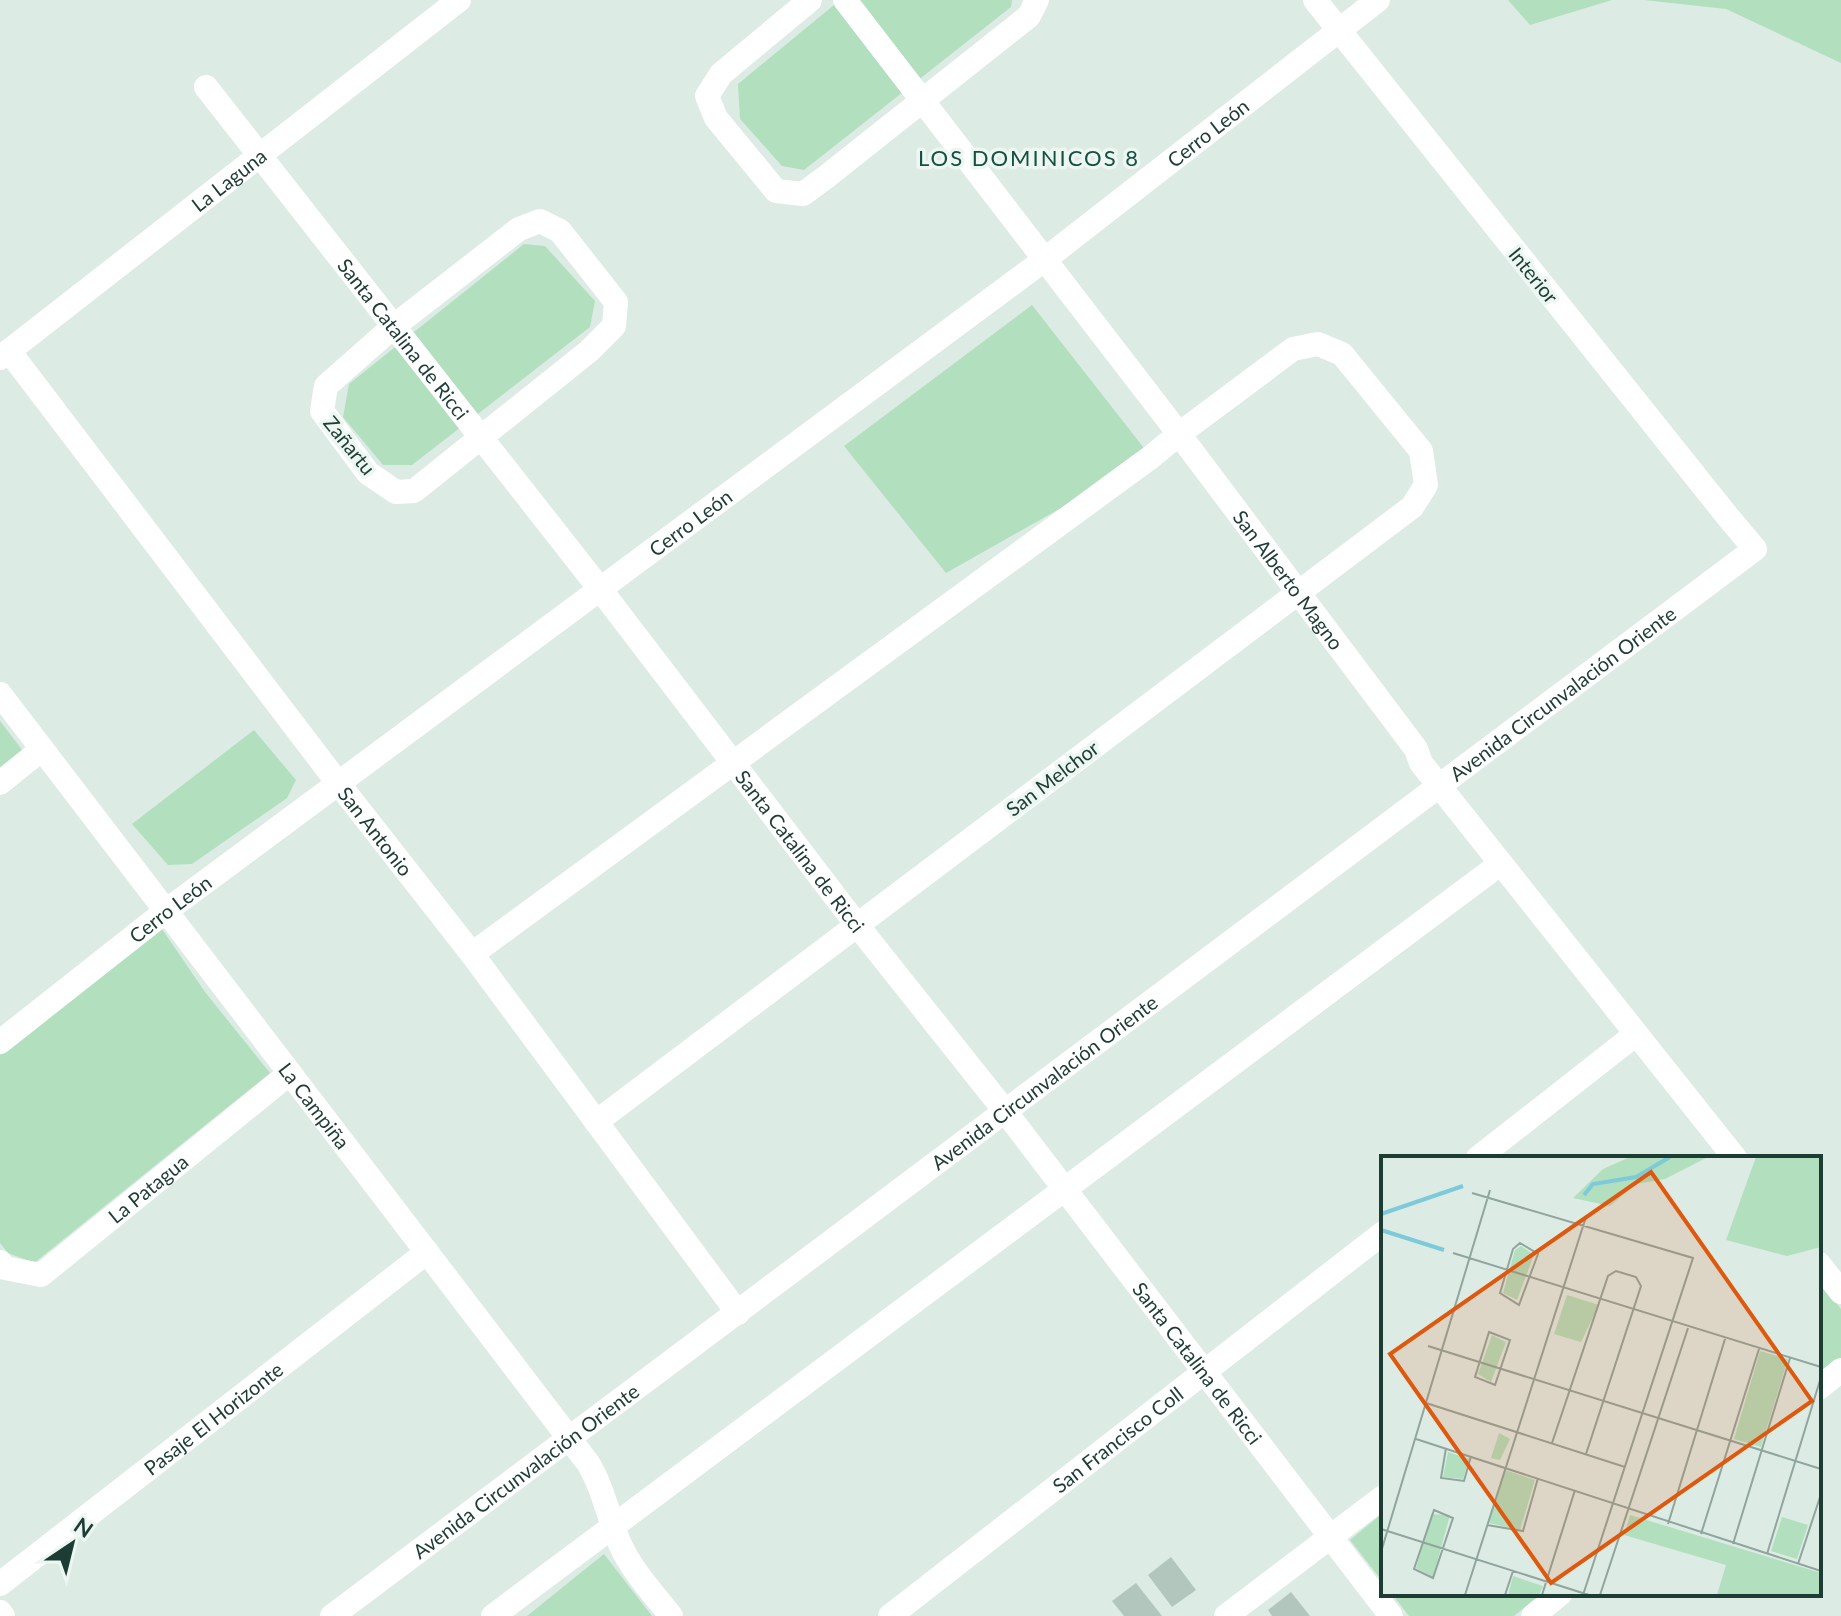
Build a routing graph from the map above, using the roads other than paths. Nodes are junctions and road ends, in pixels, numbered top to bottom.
1 (459, 0) edge
2 (810, 0) edge
3 (845, 0) edge
4 (1037, 0) edge
5 (1315, 0) edge
6 (1378, 0) edge
7 (1339, 29) junction
8 (206, 87) dead end
9 (923, 101) junction
10 (259, 156) junction
11 (1044, 260) junction
12 (394, 326) junction
13 (4, 355) edge
14 (1179, 434) junction
15 (481, 438) junction
16 (1755, 549) joint
17 (600, 589) junction
18 (1299, 592) junction
19 (0, 694) edge
20 (42, 749) junction
21 (732, 762) junction
22 (0, 783) edge
23 (338, 783) junction
24 (1439, 786) junction
25 (1500, 864) junction
26 (166, 911) junction
27 (857, 925) junction
28 (472, 954) junction
29 (1636, 1034) junction
30 (0, 1042) edge
31 (290, 1073) junction
32 (1005, 1111) junction
33 (596, 1122) junction
34 (1481, 1156) edge
35 (1733, 1156) edge
36 (1062, 1189) junction
37 (1381, 1235) edge
38 (427, 1252) junction
39 (0, 1262) edge
40 (1821, 1267) edge
41 (1841, 1292) edge
42 (738, 1313) junction
43 (1841, 1370) edge
44 (1205, 1373) junction
45 (1821, 1386) edge
46 (569, 1438) junction
47 (1381, 1499) edge
48 (613, 1527) junction
49 (1331, 1538) junction
50 (0, 1584) edge
51 (1558, 1596) edge
52 (332, 1616) edge
53 (493, 1616) edge
54 (671, 1616) edge
55 (890, 1616) edge
56 (1226, 1616) edge
57 (1391, 1616) edge
58 (1533, 1616) edge

1 - 10 street, La Laguna
2 - 9 street
3 - 9 street, San Alberto Magno
4 - 9 street
5 - 7 street, Interior
6 - 7 street, Cerro León
7 - 11 street, Cerro León
7 - 16 street, Interior
8 - 10 street, Santa Catalina de Ricci
9 - 11 street, San Alberto Magno
10 - 12 street, Santa Catalina de Ricci
10 - 13 street, La Laguna
11 - 14 street, San Alberto Magno
11 - 17 street, Cerro León
12 - 15 street, Santa Catalina de Ricci
12 - 15 street, Zañartu
12 - 15 street, Zañartu
13 - 23 street, San Antonio
14 - 18 street, San Alberto Magno
14 - 18 street, San Melchor
14 - 21 street, San Melchor
15 - 17 street, Santa Catalina de Ricci
16 - 24 street, Avenida Circunvalación Oriente
17 - 21 street, Santa Catalina de Ricci
17 - 23 street, Cerro León
18 - 24 street, San Alberto Magno
18 - 27 street, San Melchor
19 - 20 street, La Campiña
20 - 22 street
20 - 26 street, La Campiña
21 - 27 street, Santa Catalina de Ricci
21 - 28 street, San Melchor
23 - 26 street, Cerro León
23 - 28 street, San Antonio
24 - 25 street, San Alberto Magno
24 - 32 street, Avenida Circunvalación Oriente
25 - 29 street, San Alberto Magno
25 - 36 street
26 - 30 street, Cerro León
26 - 31 street, La Campiña
27 - 32 street, Santa Catalina de Ricci
27 - 33 street, San Melchor
28 - 33 street, San Antonio
29 - 34 street
29 - 35 street, San Alberto Magno
31 - 38 street, La Campiña
31 - 39 street, La Patagua
32 - 36 street, Santa Catalina de Ricci
32 - 42 street, Avenida Circunvalación Oriente
33 - 42 street, San Antonio
36 - 44 street, Santa Catalina de Ricci
36 - 48 street
37 - 44 street, San Francisco Coll
38 - 46 street, La Campiña
38 - 50 street, Pasaje El Horizonte
40 - 41 street
42 - 46 street, Avenida Circunvalación Oriente
43 - 45 street
44 - 49 street, Santa Catalina de Ricci
44 - 55 street, San Francisco Coll
46 - 48 street, La Campiña
46 - 52 street, Avenida Circunvalación Oriente
47 - 49 street
48 - 53 street
48 - 54 street, La Campiña
49 - 56 street
49 - 57 street, Santa Catalina de Ricci
51 - 58 street

